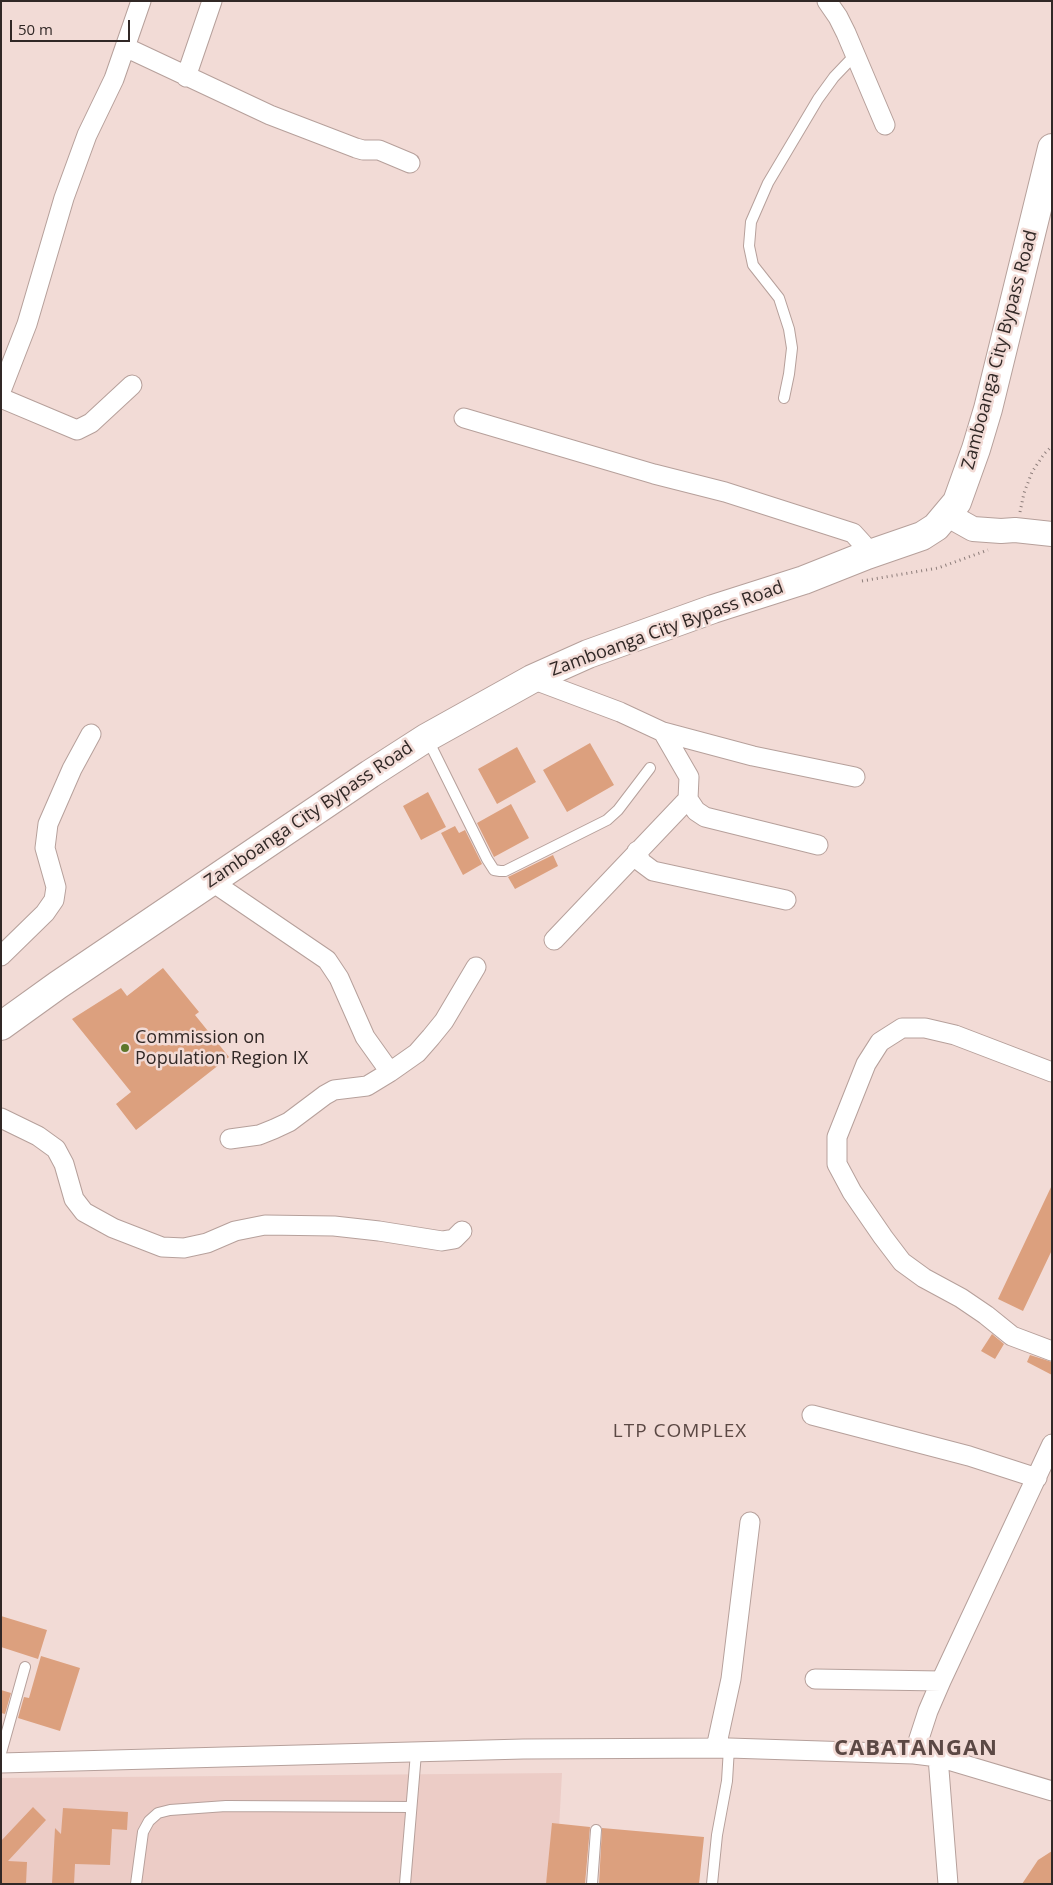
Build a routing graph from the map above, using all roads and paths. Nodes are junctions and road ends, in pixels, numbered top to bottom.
1 (141, 1) edge
2 (212, 1) edge
3 (827, 1) edge
4 (125, 47) junction
5 (855, 55) junction
6 (186, 77) junction
7 (885, 125) dead end
8 (1052, 148) edge
9 (410, 163) dead end
10 (132, 384) dead end
11 (1, 391) edge
12 (1, 398) edge
13 (784, 398) dead end
14 (464, 418) dead end
15 (1052, 446) edge
16 (948, 515) junction
17 (1008, 531) junction
18 (1052, 534) edge
19 (867, 555) junction
20 (853, 581) dead end
21 (532, 679) junction
22 (663, 732) junction
23 (91, 734) dead end
24 (426, 738) junction
25 (650, 768) dead end
26 (855, 777) dead end
27 (688, 799) junction
28 (818, 845) dead end
29 (637, 851) junction
30 (212, 881) junction
31 (786, 900) dead end
32 (554, 940) dead end
33 (1, 956) edge
34 (476, 967) dead end
35 (3, 1022) edge
36 (390, 1072) junction
37 (1052, 1072) edge
38 (1, 1118) edge
39 (230, 1139) dead end
40 (462, 1231) dead end
41 (1052, 1351) edge
42 (812, 1415) dead end
43 (1052, 1444) edge
44 (1037, 1478) junction
45 (750, 1522) dead end
46 (25, 1667) dead end
47 (815, 1679) dead end
48 (941, 1681) junction
49 (4, 1730) edge
50 (723, 1748) junction
51 (416, 1752) junction
52 (1, 1753) edge
53 (914, 1754) junction
54 (938, 1757) junction
55 (1, 1763) edge
56 (1052, 1791) edge
57 (411, 1807) junction
58 (596, 1830) dead end
59 (136, 1884) edge
60 (405, 1884) edge
61 (592, 1884) edge
62 (712, 1884) edge
63 (948, 1884) edge

1 - 4 street
2 - 6 street
3 - 5 street
4 - 6 street
4 - 11 street
5 - 7 street
5 - 13 lane
6 - 9 street
8 - 16 main road, Zamboanga City Bypass Road
10 - 12 street
14 - 19 street
15 - 17 path
16 - 17 street
16 - 19 main road, Zamboanga City Bypass Road
17 - 18 street
17 - 20 path
19 - 21 main road, Zamboanga City Bypass Road
21 - 22 street
21 - 24 main road, Zamboanga City Bypass Road
22 - 26 street
22 - 27 street
23 - 33 street
24 - 25 lane
24 - 30 main road, Zamboanga City Bypass Road
27 - 28 street
27 - 29 street
29 - 31 street
29 - 32 street
30 - 35 main road, Zamboanga City Bypass Road
30 - 36 street
34 - 36 street
36 - 39 street
37 - 41 street
38 - 40 street
42 - 44 street
43 - 44 street
44 - 48 street
45 - 50 street
46 - 49 lane
47 - 48 street
48 - 53 street
49 - 52 lane
50 - 51 street
50 - 53 street
50 - 62 lane
51 - 55 street
51 - 57 lane
53 - 54 street
54 - 56 street
54 - 63 street
57 - 59 lane
57 - 60 lane
58 - 61 lane

